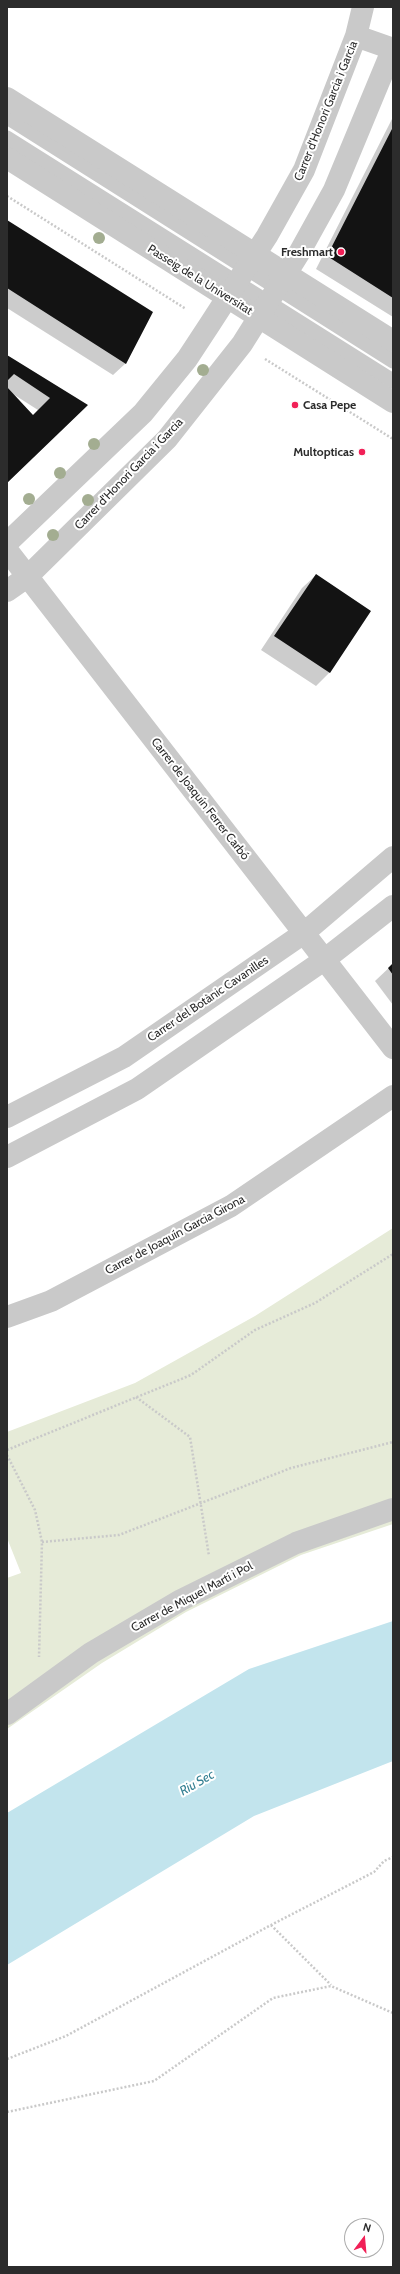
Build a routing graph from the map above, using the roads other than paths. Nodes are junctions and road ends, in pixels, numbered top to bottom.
1 (363, 7) edge
2 (356, 36) junction
3 (393, 48) edge
4 (7, 98) edge
5 (7, 118) edge
6 (7, 138) edge
7 (7, 158) edge
8 (241, 276) junction
9 (272, 295) junction
10 (393, 341) edge
11 (393, 361) edge
12 (393, 382) edge
13 (393, 402) edge
14 (7, 543) edge
15 (7, 550) edge
16 (27, 577) junction
17 (7, 591) edge
18 (393, 857) edge
19 (393, 906) edge
20 (304, 933) junction
21 (324, 960) junction
22 (393, 1048) edge
23 (393, 1096) edge
24 (7, 1117) edge
25 (7, 1158) edge
26 (7, 1317) edge
27 (393, 1509) edge
28 (7, 1714) edge

1 - 2 street, Carrer d'Honori Garcia i Garcia
2 - 3 street
2 - 8 street, Carrer d'Honori Garcia i Garcia
3 - 9 street, Carrer d'Honori Garcia i Garcia
4 - 8 street, Passeig de la Universitat
5 - 8 lane
6 - 8 lane
7 - 8 street, Passeig de la Universitat
8 - 9 street, Passeig de la Universitat
8 - 9 street, Passeig de la Universitat
8 - 14 street, Carrer d'Honori Garcia i Garcia
9 - 10 street, Passeig de la Universitat
9 - 11 lane
9 - 12 lane
9 - 13 street, Passeig de la Universitat
9 - 16 street, Carrer d'Honori Garcia i Garcia
15 - 16 street, Carrer de Joaquín Ferrer Carbó
16 - 17 street, Carrer d'Honori Garcia i Garcia
16 - 20 street, Carrer de Joaquín Ferrer Carbó
18 - 20 street, Carrer del Botànic Cavanilles
19 - 21 street
20 - 21 street, Carrer de Joaquín Ferrer Carbó
20 - 24 street, Carrer del Botànic Cavanilles
21 - 22 street, Carrer de Joaquín Ferrer Carbó
21 - 25 street
23 - 26 street, Carrer de Joaquín Garcia Girona
27 - 28 street, Carrer de Miquel Martí i Pol

